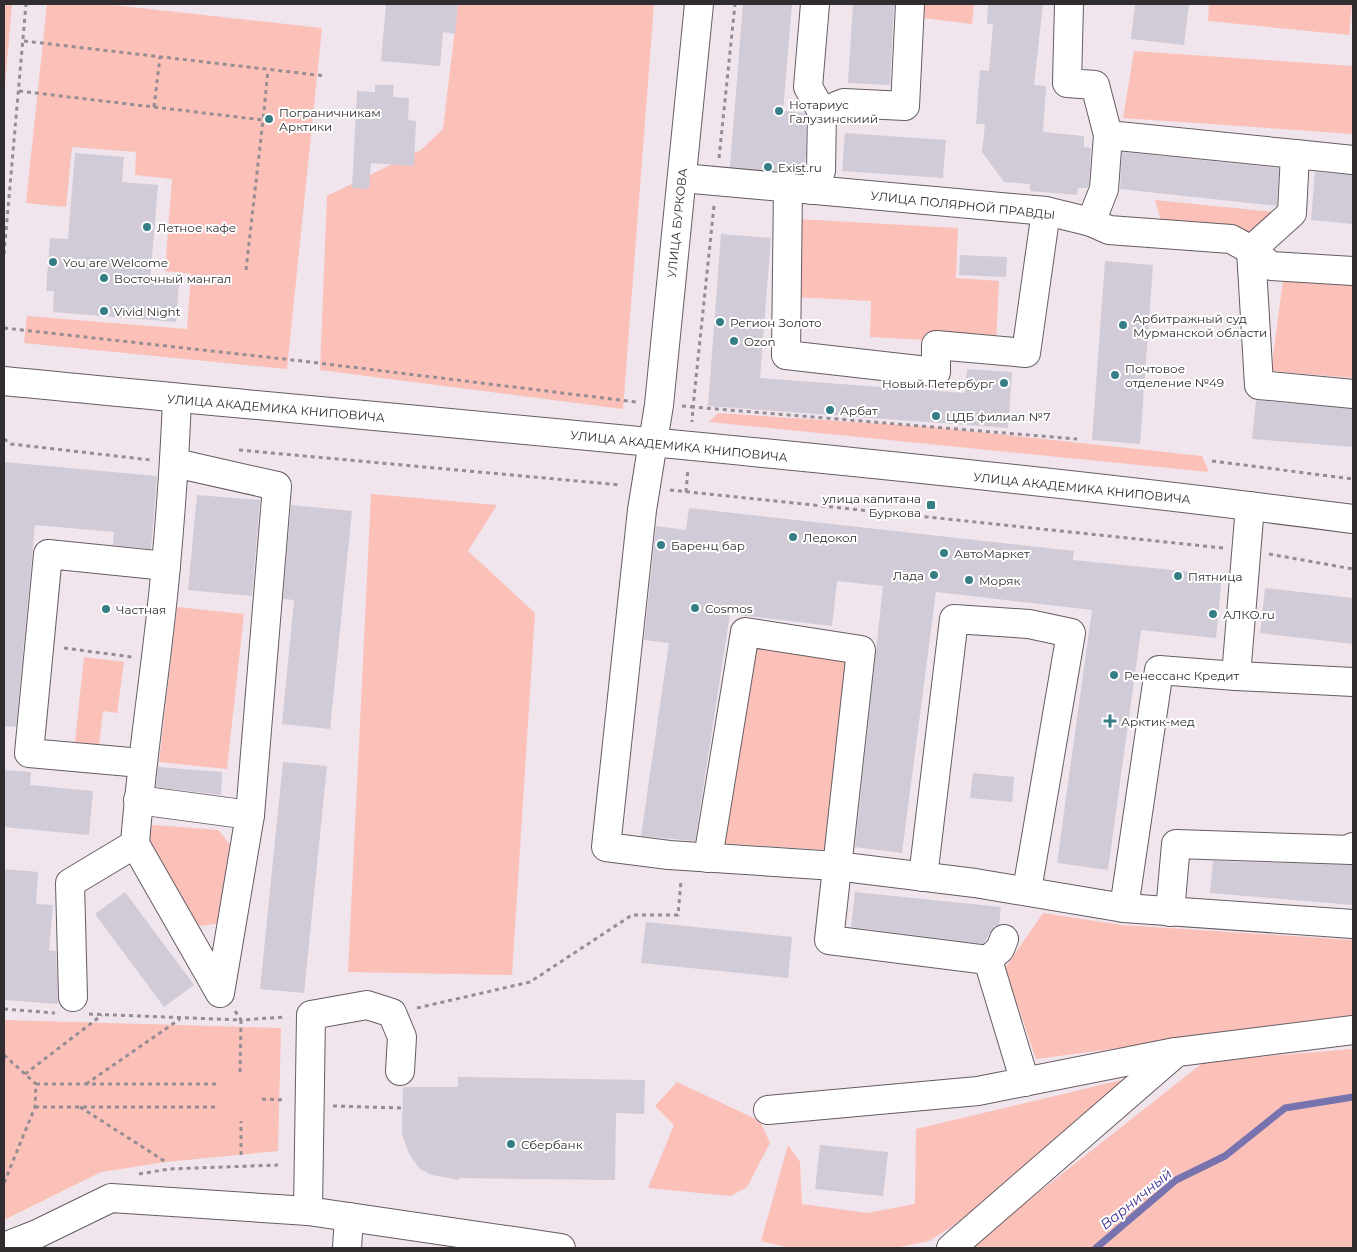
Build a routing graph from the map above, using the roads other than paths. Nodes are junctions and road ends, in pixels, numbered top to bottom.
1 (699, 4) edge
2 (815, 4) edge
3 (910, 4) edge
4 (1069, 4) edge
5 (822, 112) junction
6 (1108, 135) junction
7 (1295, 154) junction
8 (1353, 160) edge
9 (682, 178) junction
10 (800, 188) junction
11 (1046, 211) junction
12 (1090, 222) junction
13 (1251, 250) junction
14 (1353, 272) edge
15 (4, 381) edge
16 (1353, 394) edge
17 (177, 398) junction
18 (654, 443) junction
19 (174, 463) junction
20 (1250, 506) junction
21 (1353, 520) edge
22 (166, 566) junction
23 (1236, 676) junction
24 (1353, 682) edge
25 (141, 764) junction
26 (138, 800) junction
27 (250, 815) junction
28 (135, 844) junction
29 (1353, 847) edge
30 (695, 857) junction
31 (836, 866) junction
32 (923, 877) junction
33 (1027, 890) junction
34 (1124, 908) junction
35 (1170, 912) junction
36 (1353, 924) edge
37 (72, 1008) road end
38 (1353, 1030) edge
39 (1177, 1052) junction
40 (400, 1071) dead end
41 (1025, 1082) junction
42 (768, 1110) dead end
43 (308, 1211) junction
44 (349, 1217) junction
45 (37, 1241) edge
46 (4, 1247) edge
47 (347, 1248) edge
48 (561, 1248) edge
49 (951, 1248) edge

1 - 9 main road, УЛИЦА БУРКОВА
2 - 5 main road
3 - 5 main road
4 - 6 main road
5 - 10 main road
6 - 7 main road
6 - 12 main road
7 - 8 main road
7 - 13 main road
9 - 10 main road, УЛИЦА ПОЛЯРНОЙ ПРАВДЫ
9 - 18 main road, УЛИЦА БУРКОВА
10 - 11 main road, УЛИЦА ПОЛЯРНОЙ ПРАВДЫ
10 - 11 main road
11 - 12 main road, УЛИЦА ПОЛЯРНОЙ ПРАВДЫ
12 - 13 main road, УЛИЦА ПОЛЯРНОЙ ПРАВДЫ
13 - 14 main road, УЛИЦА ПОЛЯРНОЙ ПРАВДЫ
13 - 16 main road
15 - 17 main road, УЛИЦА АКАДЕМИКА КНИПОВИЧА
17 - 18 main road, УЛИЦА АКАДЕМИКА КНИПОВИЧА
17 - 19 main road
18 - 20 main road, УЛИЦА АКАДЕМИКА КНИПОВИЧА
18 - 30 main road, УЛИЦА БУРКОВА
19 - 22 main road
19 - 27 main road
20 - 21 main road, УЛИЦА АКАДЕМИКА КНИПОВИЧА
20 - 23 main road
22 - 25 main road
22 - 25 main road
23 - 24 main road
23 - 34 main road
25 - 26 main road
26 - 27 main road
26 - 28 main road
27 - 28 main road
28 - 37 main road
29 - 35 main road
30 - 31 main road
30 - 31 main road
31 - 32 main road
31 - 41 main road
32 - 33 main road
32 - 33 main road
33 - 34 main road
34 - 35 main road
35 - 36 main road
38 - 39 main road
39 - 41 main road
39 - 49 main road
40 - 43 main road
41 - 42 main road
43 - 44 main road
43 - 45 main road
44 - 47 main road
44 - 48 main road
45 - 46 main road

